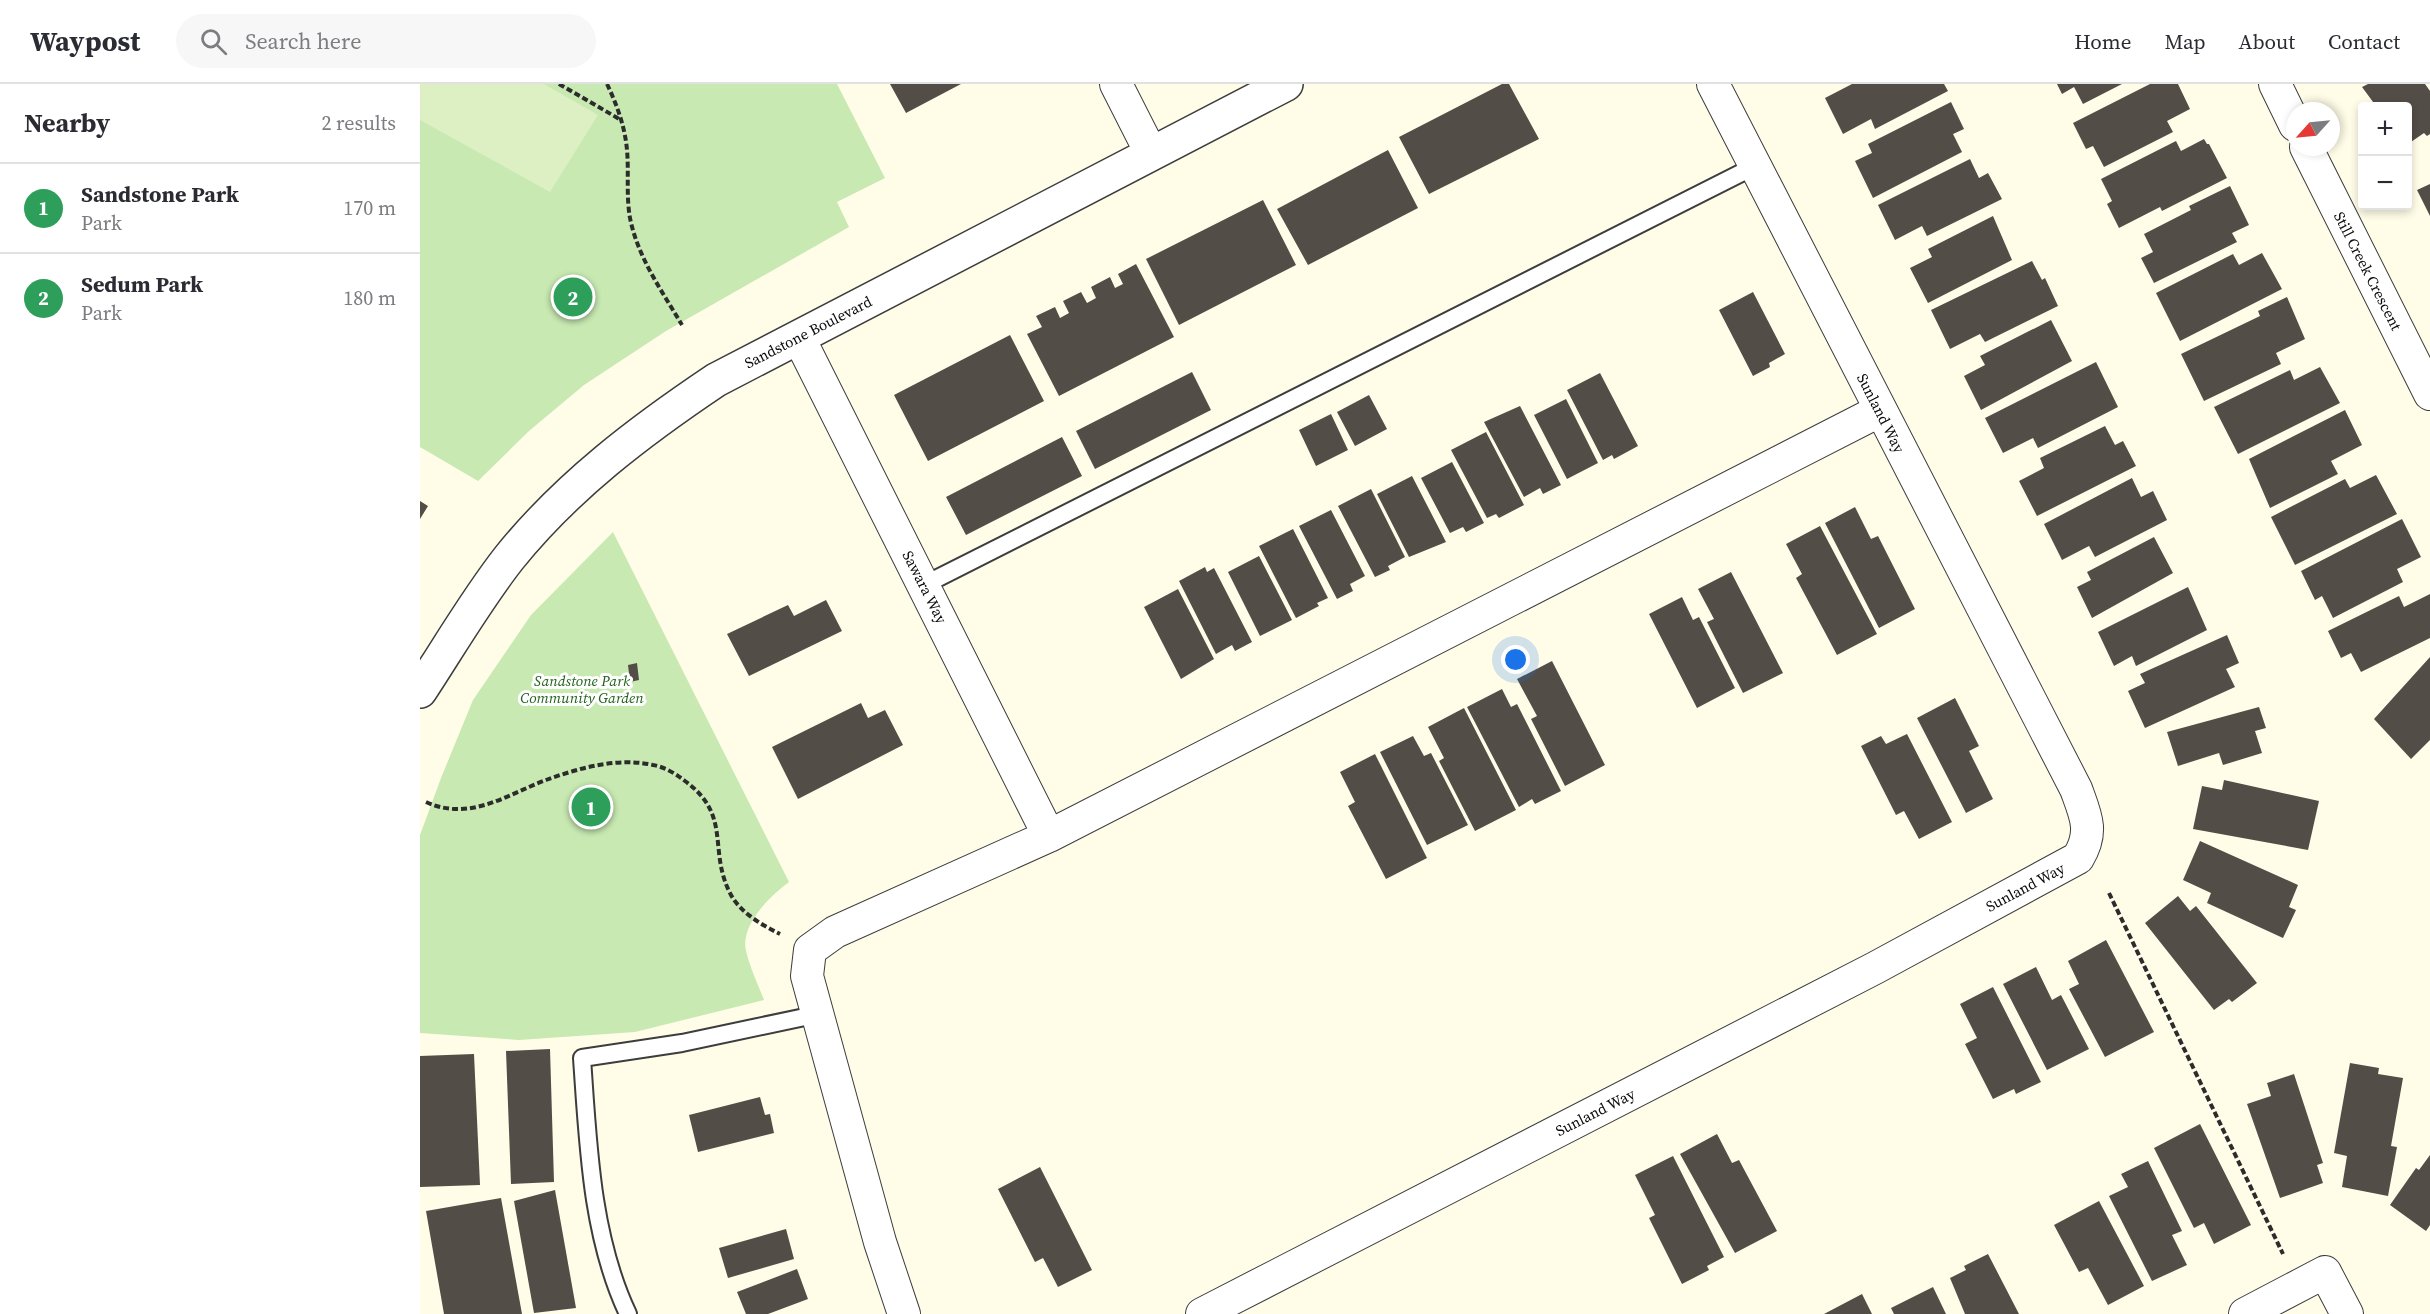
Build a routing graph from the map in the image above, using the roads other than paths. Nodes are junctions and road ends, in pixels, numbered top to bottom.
1 (1116, 84) edge
2 (1286, 84) edge
3 (1713, 84) edge
4 (2275, 84) edge
5 (2286, 107) edge
6 (1151, 153) junction
7 (2311, 156) edge
8 (1755, 166) junction
9 (800, 338) junction
10 (2430, 394) edge
11 (1879, 411) junction
12 (924, 585) junction
13 (420, 691) edge
14 (1049, 836) junction
15 (819, 1014) junction
16 (628, 1314) edge
17 (904, 1314) edge
18 (1202, 1314) edge
19 (2245, 1314) edge
20 (2347, 1314) edge

1 - 6 street
2 - 6 street, Sandstone Boulevard
3 - 8 street, Sunland Way
4 - 5 street
6 - 9 street, Sandstone Boulevard
7 - 10 street, Still Creek Crescent
8 - 11 street, Sunland Way
8 - 12 lane
9 - 12 street, Sawara Way
9 - 13 street, Sandstone Boulevard
11 - 14 street
11 - 18 street, Sunland Way
12 - 14 street, Sawara Way
14 - 15 street
15 - 16 lane
15 - 17 street
19 - 20 street

